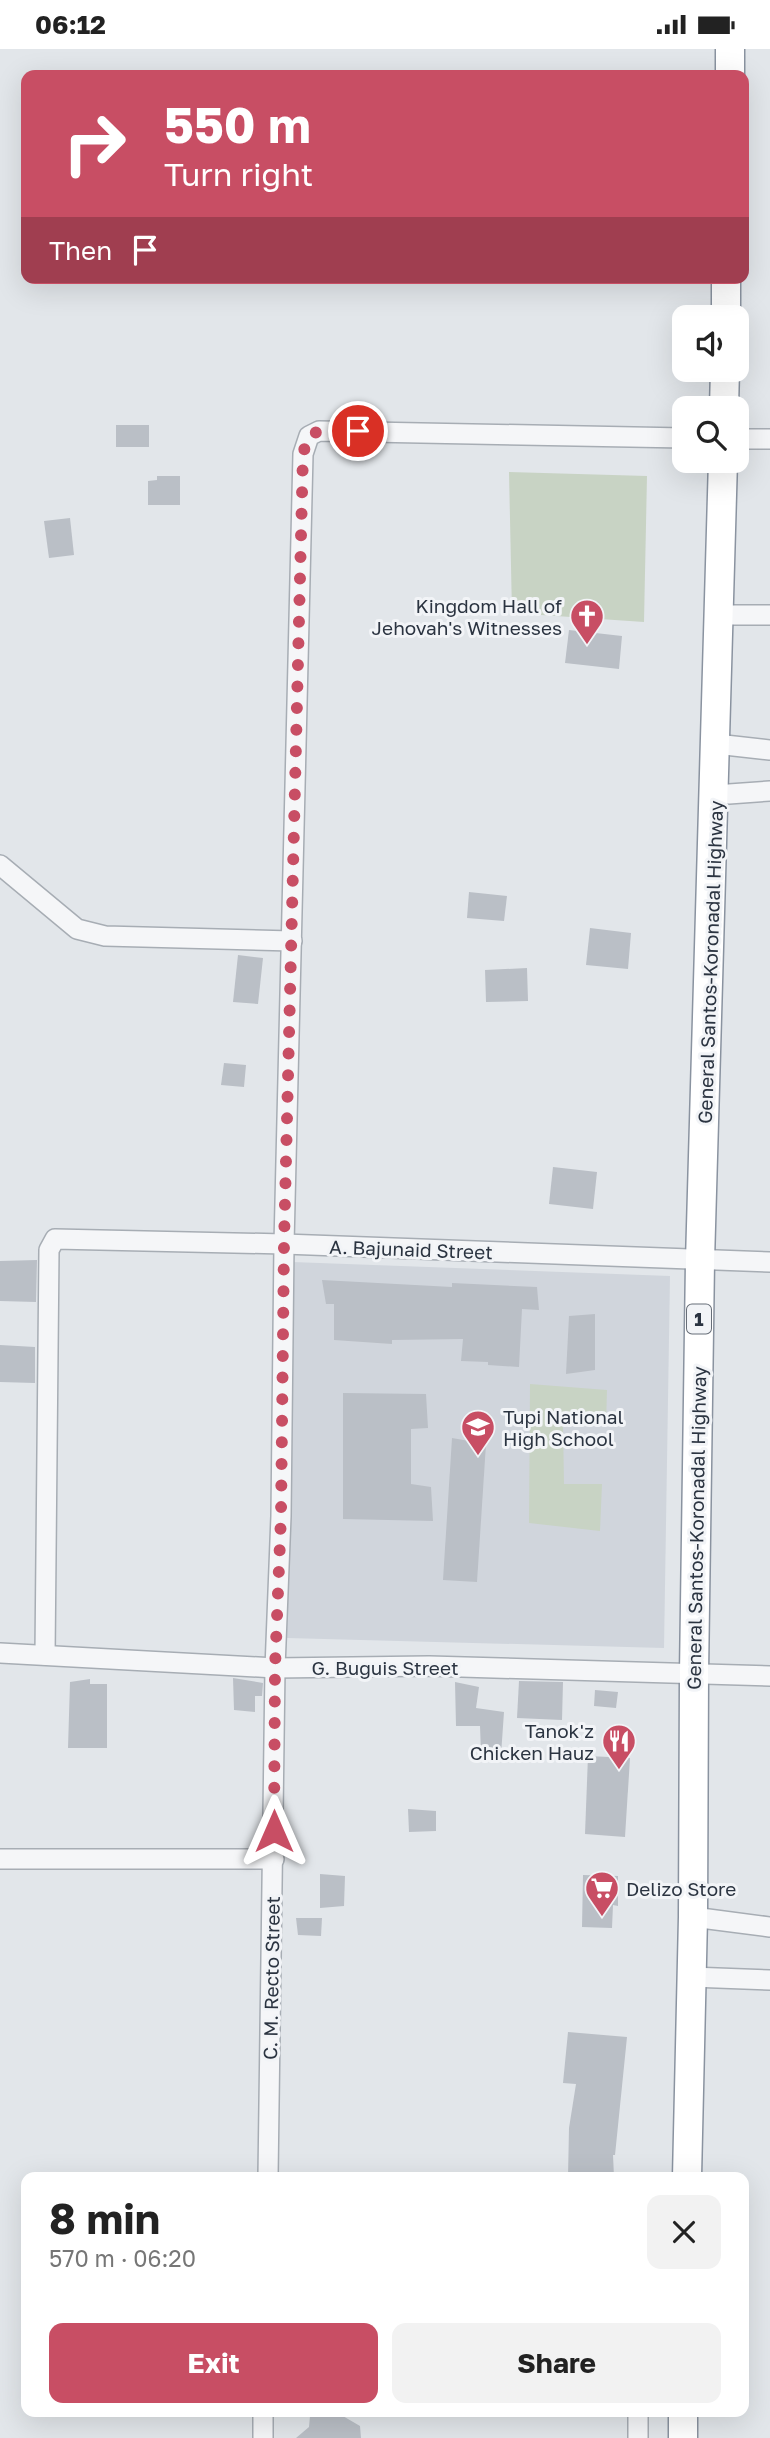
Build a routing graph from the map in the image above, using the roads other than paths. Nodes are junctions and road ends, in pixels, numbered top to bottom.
1 (730, 49) edge
2 (730, 70) edge
3 (726, 284) edge
4 (726, 305) edge
5 (672, 438) edge
6 (749, 439) edge
7 (770, 439) edge
8 (723, 473) edge
9 (719, 615) junction
10 (770, 615) edge
11 (716, 744) junction
12 (770, 750) edge
13 (770, 791) edge
14 (715, 795) junction
15 (0, 865) edge
16 (292, 941) junction
17 (284, 1244) junction
18 (700, 1261) junction
19 (770, 1262) edge
20 (0, 1653) edge
21 (45, 1655) junction
22 (275, 1668) junction
23 (694, 1674) junction
24 (770, 1676) edge
25 (0, 1859) edge
26 (274, 1859) junction
27 (693, 1917) junction
28 (770, 1927) edge
29 (691, 1977) junction
30 (770, 1980) edge
31 (268, 2172) edge
32 (687, 2172) edge
33 (263, 2417) edge
34 (638, 2417) edge
35 (683, 2417) edge
36 (262, 2438) edge
37 (638, 2438) edge
38 (683, 2438) edge

1 - 2 highway
3 - 4 highway
5 - 16 street, C. M. Recto Street
6 - 7 street
8 - 9 highway, General Santos-Koronadal Highway / 1
9 - 10 street
9 - 11 highway, General Santos-Koronadal Highway / 1
11 - 12 street
11 - 14 highway, General Santos-Koronadal Highway / 1
13 - 14 street
14 - 18 highway, General Santos-Koronadal Highway / 1
15 - 16 street
16 - 17 street, C. M. Recto Street
17 - 18 street, A. Bajunaid Street
17 - 21 street, A. Bajunaid Street
17 - 22 street, C. M. Recto Street
18 - 19 street, A. Bajunaid Street
18 - 23 highway, General Santos-Koronadal Highway / 1
20 - 21 street, G. Buguis Street
21 - 22 street, G. Buguis Street
22 - 23 street, G. Buguis Street
22 - 26 street, C. M. Recto Street
23 - 24 street, G. Buguis Street
23 - 27 highway, General Santos-Koronadal Highway / 1
25 - 26 street
26 - 31 street, C. M. Recto Street
27 - 28 street
27 - 29 highway, General Santos-Koronadal Highway / 1
29 - 30 street
29 - 32 highway, General Santos-Koronadal Highway / 1
33 - 36 street
34 - 37 street
35 - 38 highway

